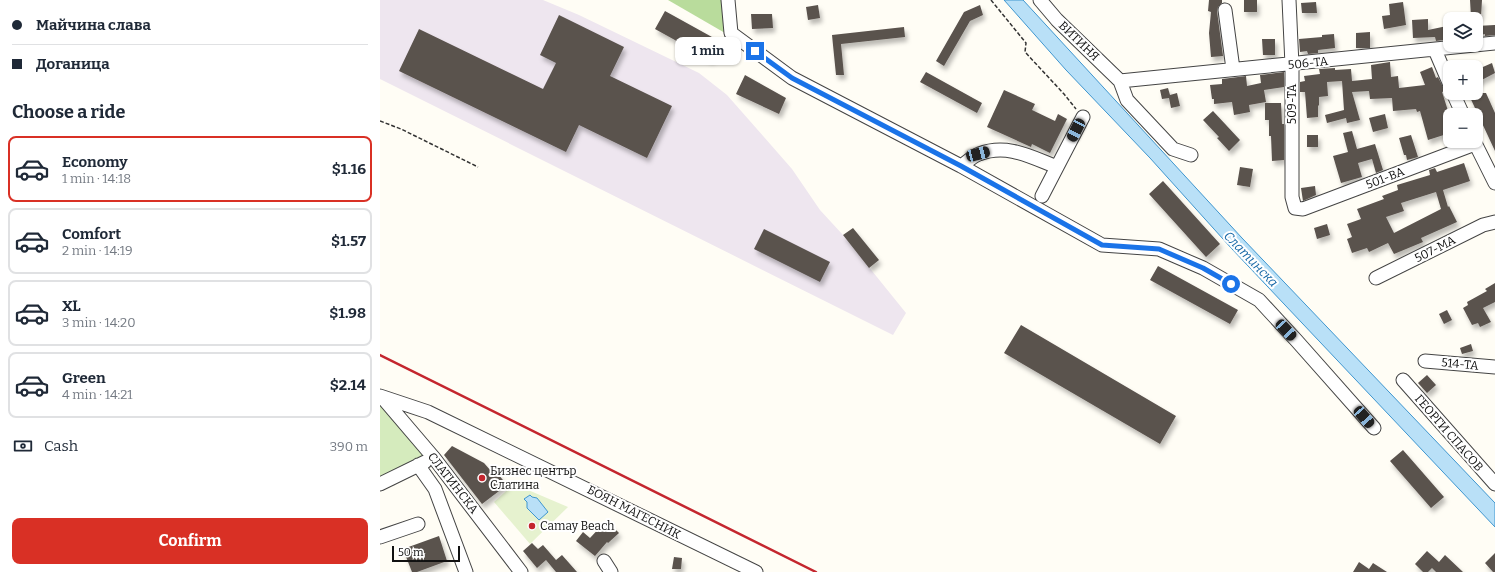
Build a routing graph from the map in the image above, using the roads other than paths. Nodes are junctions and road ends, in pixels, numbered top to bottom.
1 (728, 0) edge
2 (1040, 0) edge
3 (1290, 0) edge
4 (1225, 10) dead end
5 (1495, 43) edge
6 (1435, 50) junction
7 (1292, 65) junction
8 (1233, 69) junction
9 (1443, 69) edge
10 (1120, 81) junction
11 (1083, 118) road end
12 (1461, 148) edge
13 (1477, 148) edge
14 (1191, 155) dead end
15 (961, 166) junction
16 (1057, 167) junction
17 (1495, 183) edge
18 (1042, 196) dead end
19 (1295, 208) joint
20 (1495, 222) edge
21 (1376, 278) dead end
22 (1425, 361) dead end
23 (1495, 367) edge
24 (1403, 380) dead end
25 (381, 396) edge
26 (1374, 428) dead end
27 (434, 458) junction
28 (418, 465) junction
29 (380, 484) edge
30 (1495, 484) edge
31 (418, 524) dead end
32 (380, 537) edge
33 (515, 570) edge
34 (466, 572) edge
35 (756, 572) edge

1 - 15 street
2 - 10 street, ВИТИНЯ
3 - 7 street, 509-ТА
4 - 8 street
5 - 6 street, 506-ТА
6 - 7 street, 506-ТА
6 - 9 street
7 - 8 street, 506-ТА
7 - 19 street, 509-ТА
8 - 10 street, 506-ТА
10 - 14 street
11 - 16 street
12 - 19 street, 501-ВА
13 - 17 street
15 - 16 street
15 - 26 street
16 - 18 street
20 - 21 street, 507-МА
22 - 23 street, 514-ТА
24 - 30 street, ГЕОРГИ СПАСОВ
25 - 27 street, СЛАТИНСКА
25 - 35 street, БОЯН МАГЕСНИК
27 - 28 street
27 - 33 street, СЛАТИНСКА
28 - 29 street
28 - 34 street
31 - 32 street

